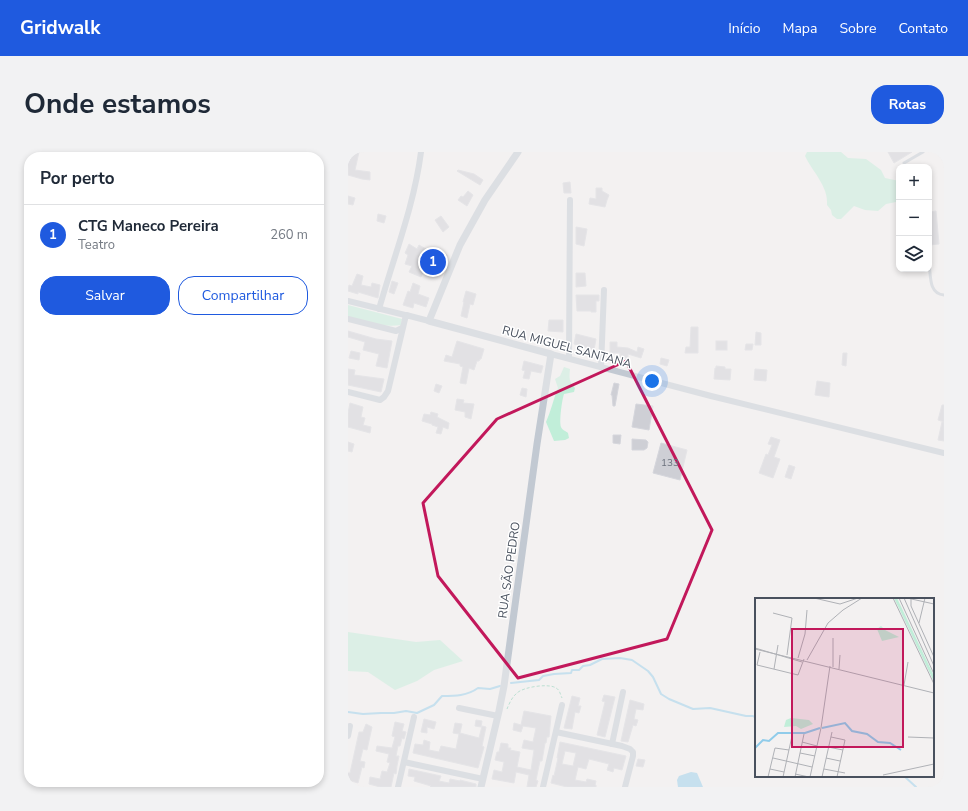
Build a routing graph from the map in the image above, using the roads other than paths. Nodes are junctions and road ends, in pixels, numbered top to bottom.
1 (421, 152) edge
2 (518, 152) edge
3 (923, 152) edge
4 (904, 162) dead end
5 (570, 200) dead end
6 (930, 272) edge
7 (604, 290) dead end
8 (944, 295) edge
9 (348, 301) edge
10 (379, 309) junction
11 (348, 319) edge
12 (429, 322) junction
13 (402, 328) junction
14 (552, 354) junction
15 (569, 358) junction
16 (601, 367) junction
17 (348, 392) edge
18 (944, 453) edge
19 (624, 692) dead end
20 (562, 705) road end
21 (459, 708) dead end
22 (499, 713) junction
23 (414, 717) dead end
24 (350, 726) dead end
25 (556, 732) junction
26 (348, 736) edge
27 (612, 744) junction
28 (404, 762) junction
29 (483, 779) junction
30 (398, 787) edge
31 (481, 787) edge
32 (543, 787) edge
33 (625, 787) edge

1 - 10 street
2 - 12 street
3 - 4 lane
5 - 15 street
6 - 8 lane
7 - 16 street
9 - 10 street, RUA MIGUEL SANTANA
10 - 12 street, RUA MIGUEL SANTANA
11 - 13 street
12 - 13 street
12 - 14 street, RUA MIGUEL SANTANA
13 - 17 street
14 - 15 street, RUA MIGUEL SANTANA
14 - 22 street, RUA SÃO PEDRO
15 - 16 street, RUA MIGUEL SANTANA
16 - 18 street, RUA MIGUEL SANTANA
19 - 27 street
20 - 25 street
21 - 22 street
22 - 29 street, RUA SÃO PEDRO
23 - 28 street
24 - 26 street
25 - 27 street
25 - 32 street
27 - 33 street
28 - 29 street
28 - 30 street
29 - 31 street, RUA SÃO PEDRO

